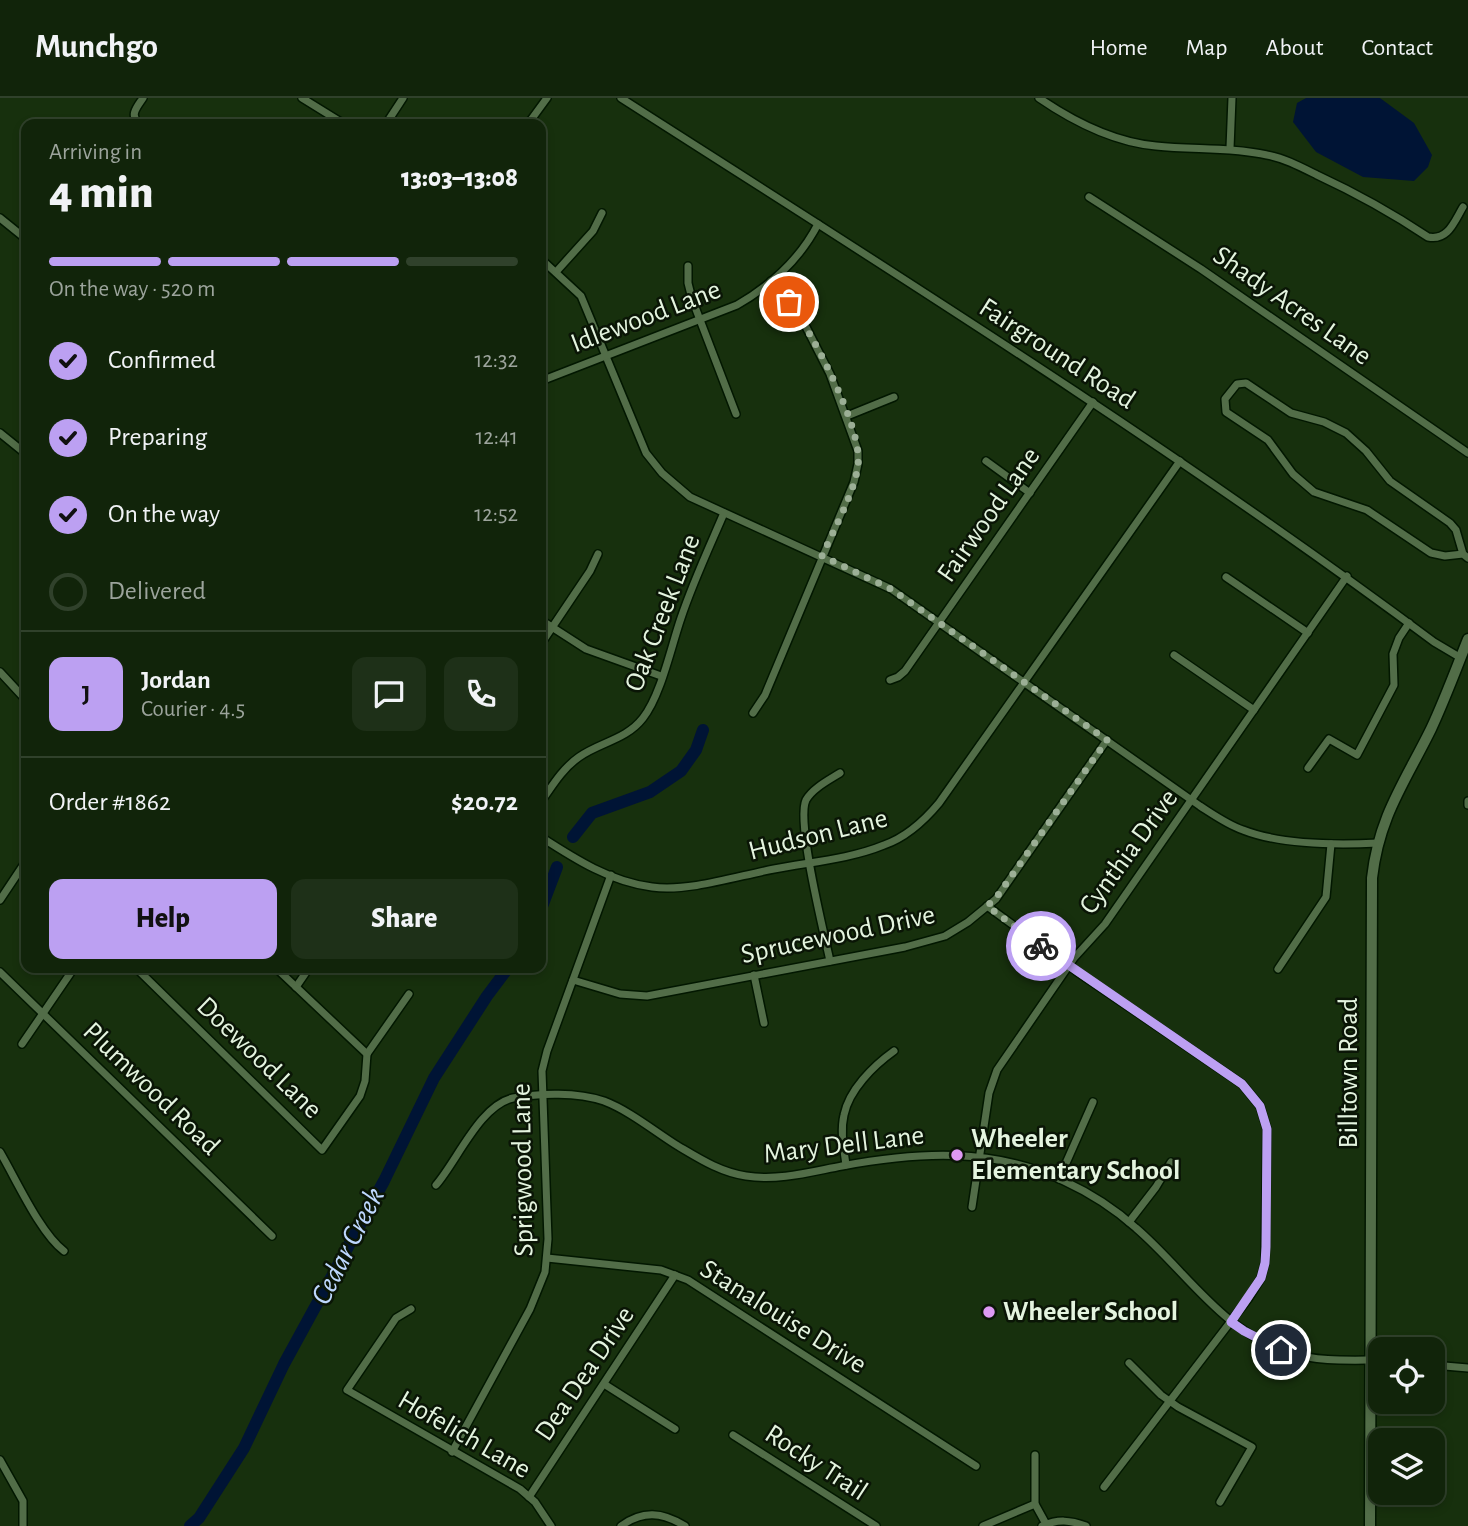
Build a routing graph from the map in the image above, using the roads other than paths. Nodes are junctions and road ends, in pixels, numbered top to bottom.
1 (143, 98) edge
2 (302, 98) edge
3 (404, 98) edge
4 (547, 98) edge
5 (621, 98) edge
6 (1039, 98) edge
7 (1232, 98) edge
8 (135, 119) edge
9 (336, 119) edge
10 (389, 119) edge
11 (532, 119) edge
12 (1230, 148) junction
13 (1090, 197) dead end
14 (1463, 207) dead end
15 (602, 214) dead end
16 (0, 218) edge
17 (818, 224) junction
18 (21, 235) edge
19 (546, 263) edge
20 (688, 266) dead end
21 (556, 272) junction
22 (771, 281) junction
23 (700, 319) junction
24 (606, 356) junction
25 (546, 379) edge
26 (894, 397) dead end
27 (1093, 402) junction
28 (736, 414) dead end
29 (847, 416) junction
30 (0, 433) edge
31 (21, 450) edge
32 (1468, 453) edge
33 (986, 461) dead end
34 (1180, 461) junction
35 (1030, 493) junction
36 (724, 513) junction
37 (598, 554) dead end
38 (822, 556) junction
39 (1466, 556) edge
40 (1347, 576) junction
41 (1226, 577) dead end
42 (939, 622) junction
43 (546, 623) edge
44 (1409, 623) junction
45 (552, 627) junction
46 (1308, 633) junction
47 (546, 636) edge
48 (1468, 639) edge
49 (1174, 655) dead end
50 (1461, 657) junction
51 (0, 672) edge
52 (661, 677) junction
53 (890, 680) dead end
54 (1025, 682) junction
55 (21, 695) edge
56 (1254, 710) junction
57 (753, 713) dead end
58 (1107, 740) junction
59 (1308, 768) dead end
60 (840, 774) dead end
61 (546, 795) edge
62 (1192, 800) junction
63 (546, 839) edge
64 (1378, 843) junction
65 (1331, 844) junction
66 (811, 862) junction
67 (21, 868) edge
68 (611, 875) junction
69 (0, 900) edge
70 (987, 906) junction
71 (830, 961) junction
72 (1069, 966) junction
73 (1278, 969) dead end
74 (0, 972) edge
75 (71, 973) edge
76 (141, 973) edge
77 (281, 973) edge
78 (306, 973) edge
79 (754, 975) junction
80 (573, 980) junction
81 (296, 987) junction
82 (409, 994) dead end
83 (43, 1013) junction
84 (764, 1023) dead end
85 (22, 1045) dead end
86 (894, 1051) dead end
87 (368, 1054) junction
88 (542, 1095) junction
89 (1093, 1102) dead end
90 (0, 1152) edge
91 (981, 1157) junction
92 (1171, 1162) dead end
93 (846, 1165) junction
94 (1059, 1179) junction
95 (436, 1185) dead end
96 (972, 1207) dead end
97 (1129, 1222) junction
98 (272, 1236) dead end
99 (64, 1251) dead end
100 (547, 1258) junction
101 (675, 1275) junction
102 (411, 1309) dead end
103 (1231, 1322) junction
104 (1376, 1337) edge
105 (1368, 1360) edge
106 (1129, 1363) dead end
107 (1445, 1366) edge
108 (1468, 1368) edge
109 (604, 1384) junction
110 (1170, 1402) junction
111 (1374, 1414) edge
112 (675, 1429) dead end
113 (733, 1435) dead end
114 (452, 1452) junction
115 (1035, 1454) dead end
116 (0, 1460) edge
117 (976, 1466) dead end
118 (1104, 1487) dead end
119 (529, 1497) junction
120 (1220, 1502) dead end
121 (1035, 1504) junction
122 (1002, 1522) edge
123 (1044, 1525) edge
124 (23, 1526) edge
125 (551, 1526) edge
126 (621, 1526) edge
127 (685, 1526) edge
128 (876, 1526) edge
129 (983, 1526) edge
130 (1086, 1526) edge
131 (1370, 1526) edge

1 - 8 street
2 - 9 street
3 - 10 street
4 - 11 street
5 - 17 street, Fairground Road
6 - 12 street
7 - 12 street
12 - 14 street
13 - 32 street, Shady Acres Lane
15 - 21 street
16 - 18 street
17 - 22 street, Idlewood Lane
17 - 27 street, Fairground Road
19 - 21 street
20 - 23 street
21 - 24 street
22 - 23 street, Idlewood Lane
22 - 29 street
23 - 24 street, Idlewood Lane
23 - 28 street
24 - 25 street, Idlewood Lane
24 - 36 street
26 - 29 street
27 - 34 street, Fairground Road
27 - 35 street, Fairwood Lane
29 - 38 street
30 - 31 street
33 - 35 street
34 - 40 street, Fairground Road
34 - 54 street, Hudson Lane
35 - 42 street, Fairwood Lane
36 - 38 street
36 - 52 street, Oak Creek Lane
37 - 45 street
38 - 42 street
38 - 57 street
39 - 39 street
40 - 44 street, Fairground Road
40 - 46 street, Cynthia Drive
41 - 46 street
42 - 53 street, Fairwood Lane
42 - 54 street
43 - 45 street
44 - 50 street, Fairground Road
44 - 59 street
45 - 47 street
45 - 52 street
46 - 56 street, Cynthia Drive
48 - 50 main road, Billtown Road
49 - 56 street
50 - 64 main road, Billtown Road
51 - 55 street
52 - 61 street, Oak Creek Lane
54 - 58 street
54 - 66 street, Hudson Lane
56 - 62 street, Cynthia Drive
58 - 62 street
58 - 70 street, Sprucewood Drive
60 - 66 street
62 - 65 street
62 - 72 street, Cynthia Drive
63 - 68 street, Hudson Lane
64 - 65 street
64 - 104 main road, Billtown Road
65 - 73 street
66 - 68 street, Hudson Lane
66 - 71 street
67 - 69 street
68 - 80 street, Sprigwood Lane
70 - 71 street, Sprucewood Drive
70 - 72 street
71 - 79 street, Sprucewood Drive
72 - 91 street, Cynthia Drive
72 - 103 street
74 - 83 street, Plumwood Road
75 - 83 street
76 - 87 street, Doewood Lane
77 - 81 street
78 - 81 street
79 - 80 street, Sprucewood Drive
79 - 84 street
80 - 88 street, Sprigwood Lane
81 - 87 street
82 - 87 street
83 - 85 street
83 - 98 street, Plumwood Road
86 - 93 street
88 - 93 street, Mary Dell Lane
88 - 95 street, Mary Dell Lane
88 - 100 street, Sprigwood Lane
89 - 94 street
90 - 99 street
91 - 93 street, Mary Dell Lane
91 - 94 street, Mary Dell Lane
91 - 96 street, Cynthia Drive
92 - 97 street
94 - 97 street, Mary Dell Lane
97 - 103 street, Mary Dell Lane
100 - 101 street, Stanalouise Drive
100 - 114 street, Sprigwood Lane
101 - 109 street, Dea Dea Drive
101 - 117 street, Stanalouise Drive
102 - 114 street, Hofelich Lane
103 - 105 street, Mary Dell Lane
103 - 110 street
106 - 110 street
107 - 108 street
109 - 112 street
109 - 119 street, Dea Dea Drive
110 - 118 street
110 - 120 street
111 - 131 main road, Billtown Road
113 - 128 street, Rocky Trail
114 - 119 street, Hofelich Lane
115 - 121 street
116 - 124 street
119 - 125 street, Hofelich Lane
121 - 122 street
121 - 123 street
122 - 129 street
123 - 130 street
126 - 127 street

